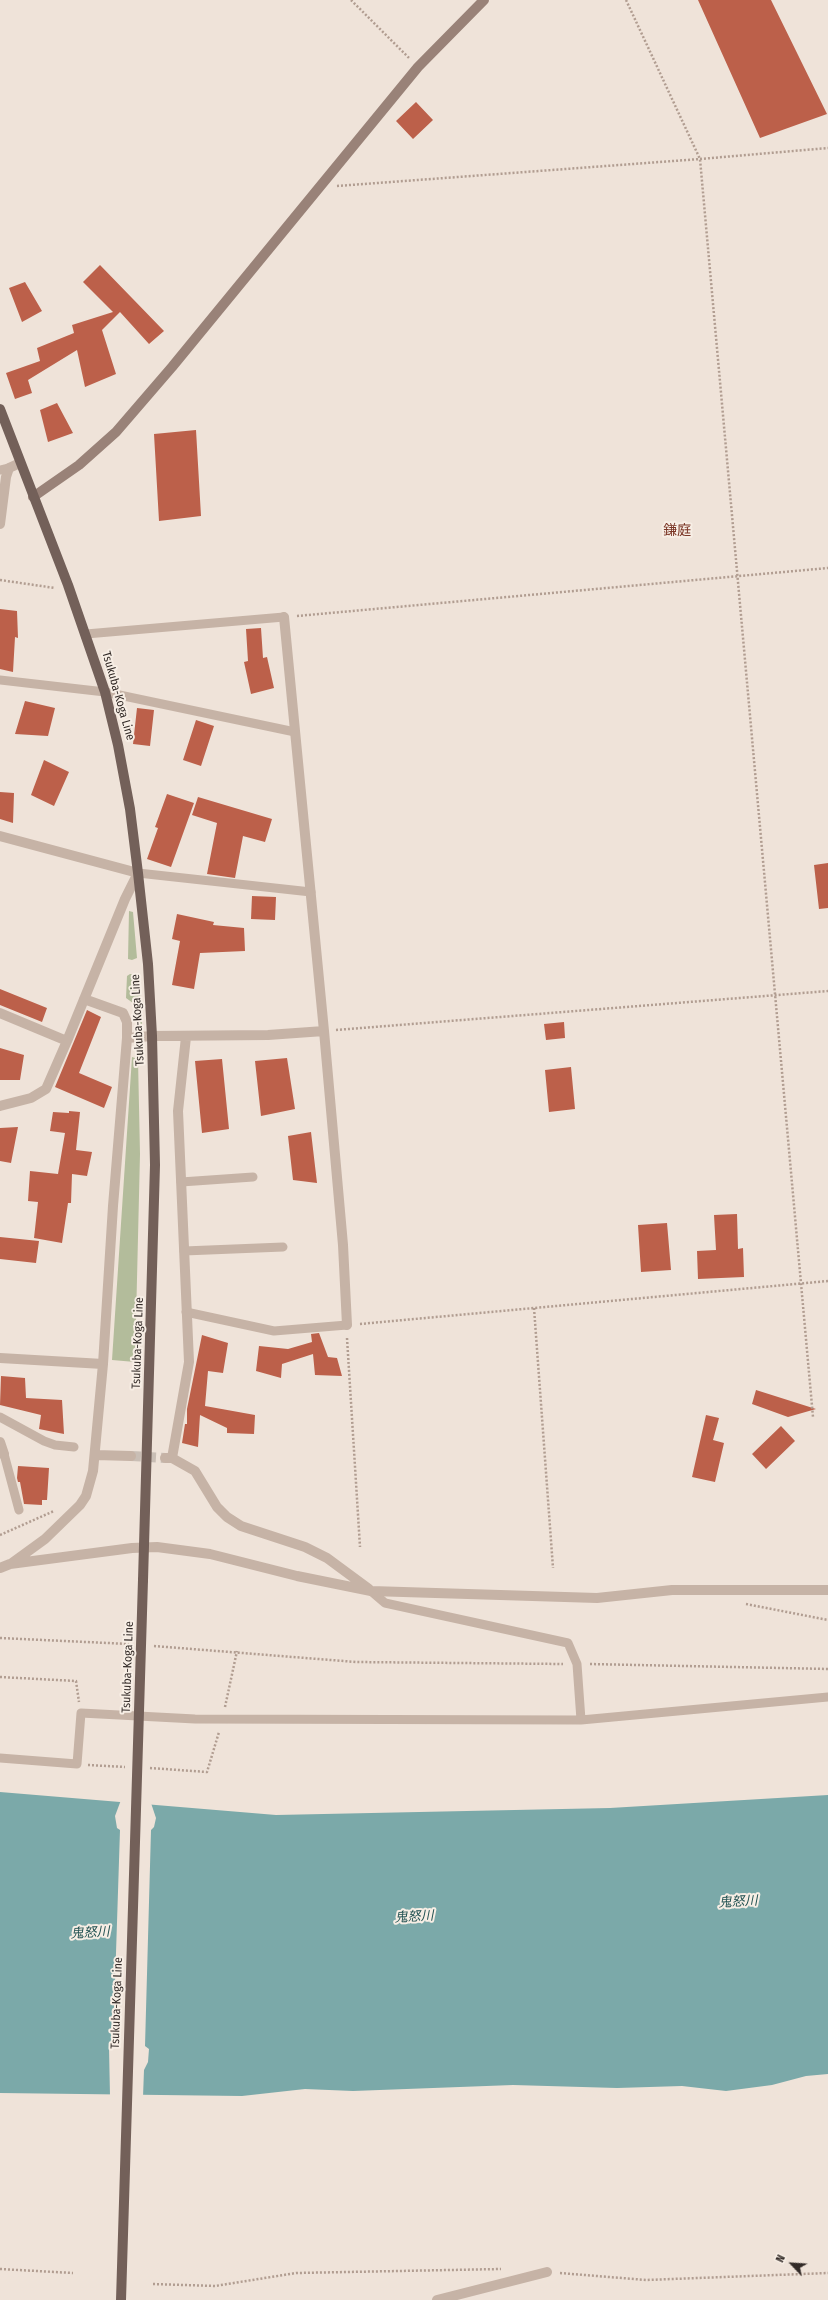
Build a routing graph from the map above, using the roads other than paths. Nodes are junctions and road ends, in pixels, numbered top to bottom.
1 (484, 0) edge
2 (0, 409) edge
3 (3, 426) edge
4 (20, 463) junction
5 (5, 469) edge
6 (33, 497) junction
7 (0, 524) edge
8 (284, 617) joint
9 (86, 634) junction
10 (0, 680) edge
11 (105, 692) junction
12 (295, 732) junction
13 (0, 836) edge
14 (138, 873) junction
15 (311, 892) junction
16 (84, 999) junction
17 (0, 1012) edge
18 (324, 1031) junction
19 (152, 1036) junction
20 (186, 1037) junction
21 (127, 1038) junction
22 (67, 1042) junction
23 (0, 1106) edge
24 (253, 1177) dead end
25 (181, 1182) junction
26 (283, 1247) dead end
27 (184, 1251) junction
28 (186, 1312) junction
29 (347, 1325) joint
30 (0, 1358) edge
31 (103, 1364) junction
32 (0, 1416) edge
33 (0, 1442) edge
34 (74, 1447) dead end
35 (2, 1454) edge
36 (96, 1455) junction
37 (131, 1456) tunnel mouth
38 (19, 1510) dead end
39 (145, 1547) junction
40 (0, 1561) edge
41 (10, 1564) junction
42 (0, 1568) edge
43 (828, 1590) edge
44 (371, 1591) junction
45 (828, 1698) edge
46 (581, 1720) junction
47 (0, 1758) edge
48 (547, 2272) road end
49 (121, 2300) edge
50 (437, 2300) edge

1 - 6 street
2 - 3 main road, Tsukuba-Koga Line
3 - 4 main road, Tsukuba-Koga Line
4 - 5 street
4 - 6 main road, Tsukuba-Koga Line
5 - 7 street
6 - 9 main road, Tsukuba-Koga Line
8 - 9 lane
8 - 12 street
9 - 11 main road, Tsukuba-Koga Line
10 - 11 lane
11 - 12 lane
11 - 14 main road, Tsukuba-Koga Line
12 - 15 street
13 - 14 street
14 - 15 lane
14 - 16 street
14 - 19 main road, Tsukuba-Koga Line
15 - 18 street
16 - 21 street
16 - 22 street
17 - 22 street
18 - 20 street
18 - 29 street
19 - 20 street
19 - 21 street
19 - 39 main road, Tsukuba-Koga Line
20 - 25 street
21 - 31 street
22 - 23 street
24 - 25 lane
25 - 27 street
26 - 27 lane
27 - 28 street
28 - 29 lane
28 - 44 street
30 - 31 street
31 - 36 street
32 - 34 lane
33 - 35 street
35 - 38 lane
36 - 37 street
36 - 41 street
39 - 41 street
39 - 44 street
39 - 49 main road, Tsukuba-Koga Line, bridge
40 - 41 street
41 - 42 street
43 - 44 street
44 - 46 lane
45 - 46 lane
46 - 47 lane
48 - 50 street

